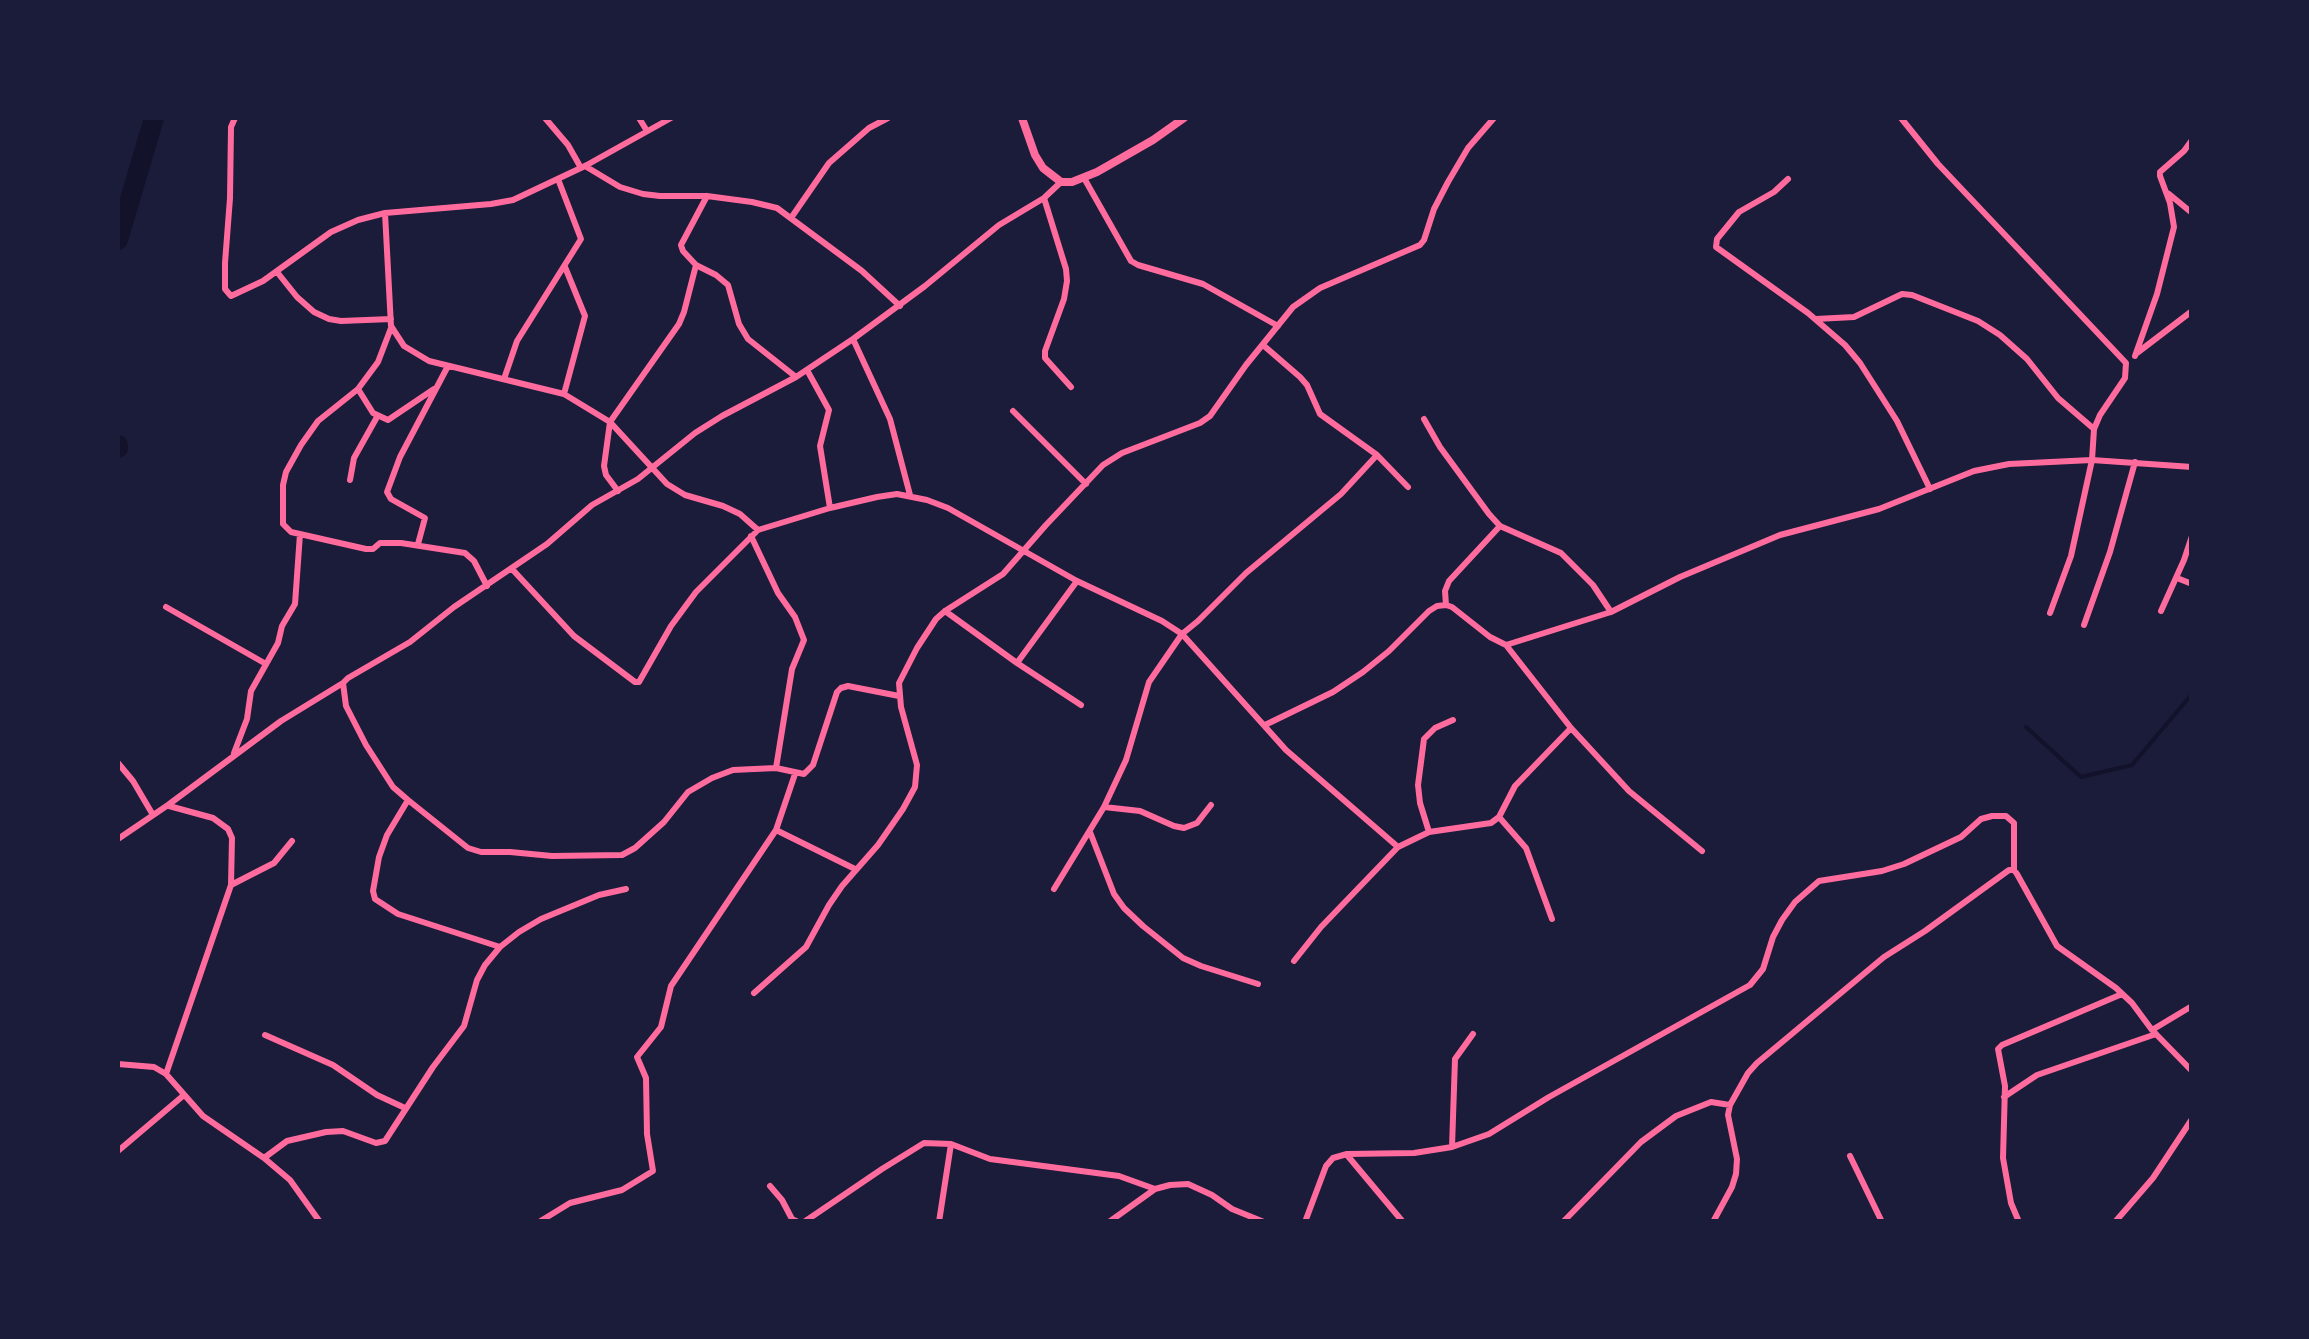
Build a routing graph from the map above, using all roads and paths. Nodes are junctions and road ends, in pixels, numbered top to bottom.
1 (234, 118) edge
2 (545, 118) edge
3 (639, 118) edge
4 (671, 118) edge
5 (888, 118) edge
6 (1022, 118) edge
7 (1184, 118) edge
8 (1494, 118) edge
9 (1901, 118) edge
10 (647, 132) junction
11 (2192, 140) edge
12 (583, 167) junction
13 (1084, 178) junction
14 (558, 179) junction
15 (1788, 179) dead end
16 (1060, 182) junction
17 (2168, 193) junction
18 (707, 196) junction
19 (1044, 198) junction
20 (385, 213) junction
21 (2192, 214) edge
22 (791, 218) junction
23 (696, 265) junction
24 (565, 266) junction
25 (277, 272) junction
26 (900, 306) junction
27 (2192, 311) edge
28 (1816, 319) junction
29 (391, 323) junction
30 (1278, 326) junction
31 (853, 339) junction
32 (1262, 345) junction
33 (2134, 356) junction
34 (2126, 363) junction
35 (448, 366) junction
36 (807, 370) junction
37 (504, 378) junction
38 (796, 378) junction
39 (1070, 387) dead end
40 (435, 388) junction
41 (358, 389) junction
42 (564, 394) junction
43 (1013, 411) dead end
44 (377, 417) junction
45 (1424, 419) dead end
46 (610, 422) junction
47 (2094, 429) junction
48 (1378, 455) junction
49 (2092, 460) junction
50 (2135, 462) junction
51 (2192, 466) edge
52 (651, 468) junction
53 (350, 480) dead end
54 (1086, 484) junction
55 (1408, 487) dead end
56 (1930, 489) junction
57 (618, 491) junction
58 (910, 495) junction
59 (830, 508) junction
60 (1500, 526) junction
61 (755, 533) junction
62 (300, 534) junction
63 (2192, 536) edge
64 (418, 544) junction
65 (1022, 551) junction
66 (512, 569) junction
67 (2177, 578) junction
68 (1077, 582) junction
69 (2192, 584) edge
70 (487, 586) junction
71 (1446, 604) junction
72 (166, 606) dead end
73 (945, 610) junction
74 (2161, 611) dead end
75 (1612, 612) junction
76 (2050, 613) dead end
77 (2084, 625) dead end
78 (1182, 634) junction
79 (1506, 645) junction
80 (1017, 662) junction
81 (266, 664) junction
82 (343, 683) junction
83 (899, 696) junction
84 (1081, 705) dead end
85 (1452, 720) dead end
86 (1265, 724) junction
87 (1571, 728) junction
88 (234, 755) junction
89 (118, 763) edge
90 (776, 768) junction
91 (795, 774) junction
92 (408, 800) junction
93 (168, 805) junction
94 (1212, 805) dead end
95 (1104, 807) junction
96 (153, 815) junction
97 (1499, 817) junction
98 (776, 830) junction
99 (1090, 831) junction
100 (1429, 832) junction
101 (118, 839) edge
102 (292, 841) dead end
103 (1398, 848) junction
104 (1702, 852) dead end
105 (856, 870) junction
106 (2014, 870) junction
107 (231, 885) junction
108 (626, 888) dead end
109 (1054, 889) dead end
110 (1552, 918) dead end
111 (500, 947) junction
112 (1294, 961) dead end
113 (1258, 984) dead end
114 (754, 993) dead end
115 (2122, 994) junction
116 (2192, 1006) edge
117 (2154, 1032) junction
118 (1473, 1034) dead end
119 (265, 1035) dead end
120 (118, 1064) edge
121 (2192, 1071) edge
122 (166, 1074) junction
123 (184, 1095) junction
124 (2004, 1097) junction
125 (1730, 1106) junction
126 (405, 1108) junction
127 (2190, 1126) edge
128 (951, 1144) junction
129 (1452, 1147) junction
130 (118, 1151) edge
131 (1346, 1154) junction
132 (1850, 1156) dead end
133 (264, 1158) junction
134 (770, 1186) dead end
135 (1155, 1189) junction
136 (320, 1222) edge
137 (539, 1222) edge
138 (801, 1222) edge
139 (939, 1222) edge
140 (1109, 1222) edge
141 (1264, 1222) edge
142 (1305, 1222) edge
143 (1403, 1222) edge
144 (1563, 1222) edge
145 (1713, 1222) edge
146 (1882, 1222) edge
147 (2019, 1222) edge
148 (2115, 1222) edge

1 - 25 street
2 - 12 street
3 - 10 street
4 - 10 street
5 - 22 street
6 - 16 street
7 - 13 street
8 - 30 street
9 - 34 street
10 - 12 street
11 - 17 street
12 - 14 street
12 - 18 street
13 - 16 street
13 - 30 street
14 - 20 street
14 - 24 street
15 - 28 street
16 - 19 street
17 - 21 street
17 - 33 street
18 - 22 street
18 - 23 street
19 - 26 street
19 - 39 street
20 - 25 street
20 - 29 street
22 - 26 street
23 - 38 street
23 - 46 street
24 - 37 street
24 - 42 street
25 - 29 street
26 - 31 street
27 - 33 street
28 - 47 street
28 - 56 street
29 - 35 street
29 - 41 street
30 - 32 street
31 - 36 street
31 - 58 street
32 - 48 street
32 - 54 street
33 - 34 street
34 - 47 street
35 - 37 street
35 - 40 street
36 - 38 street
36 - 59 street
37 - 42 street
38 - 52 street
40 - 44 street
40 - 64 street
41 - 44 street
41 - 62 street
42 - 46 street
43 - 54 street
44 - 53 street
45 - 60 street
46 - 52 street
46 - 57 street
47 - 49 street
48 - 55 street
48 - 78 street
49 - 50 street
49 - 56 street
49 - 76 street
50 - 51 street
50 - 77 street
52 - 57 street
52 - 61 street
54 - 65 street
56 - 75 street
57 - 66 street
58 - 59 street
58 - 65 street
59 - 61 street
60 - 71 street
60 - 75 street
61 - 66 street
61 - 90 street
62 - 64 street
62 - 81 street
63 - 67 street
64 - 70 street
65 - 68 street
65 - 73 street
66 - 70 street
67 - 69 street
67 - 74 street
68 - 78 street
68 - 80 street
70 - 82 street
71 - 79 street
71 - 86 street
72 - 81 street
73 - 80 street
73 - 83 street
75 - 79 street
78 - 86 street
78 - 95 street
79 - 87 street
80 - 84 street
81 - 88 street
82 - 88 street
82 - 92 street
83 - 91 street
83 - 105 street
85 - 100 street
86 - 103 street
87 - 97 street
87 - 104 street
88 - 93 street
89 - 96 street
90 - 91 street
90 - 92 street
91 - 98 street
92 - 111 street
93 - 96 street
93 - 107 street
94 - 95 street
95 - 99 street
96 - 101 street
97 - 100 street
97 - 110 street
98 - 105 street
98 - 137 street
99 - 109 street
99 - 113 street
100 - 103 street
102 - 107 street
103 - 112 street
105 - 114 street
106 - 115 street
106 - 125 street
106 - 129 street
107 - 122 street
108 - 111 street
111 - 126 street
115 - 117 street
115 - 124 street
116 - 117 street
117 - 121 street
117 - 124 street
118 - 129 street
119 - 126 street
120 - 122 street
122 - 123 street
123 - 130 street
123 - 133 street
124 - 147 street
125 - 144 street
125 - 145 street
126 - 133 street
127 - 148 street
128 - 135 street
128 - 138 street
128 - 139 street
129 - 131 street
131 - 142 street
131 - 143 street
132 - 146 street
133 - 136 street
134 - 138 street
135 - 140 street
135 - 141 street

